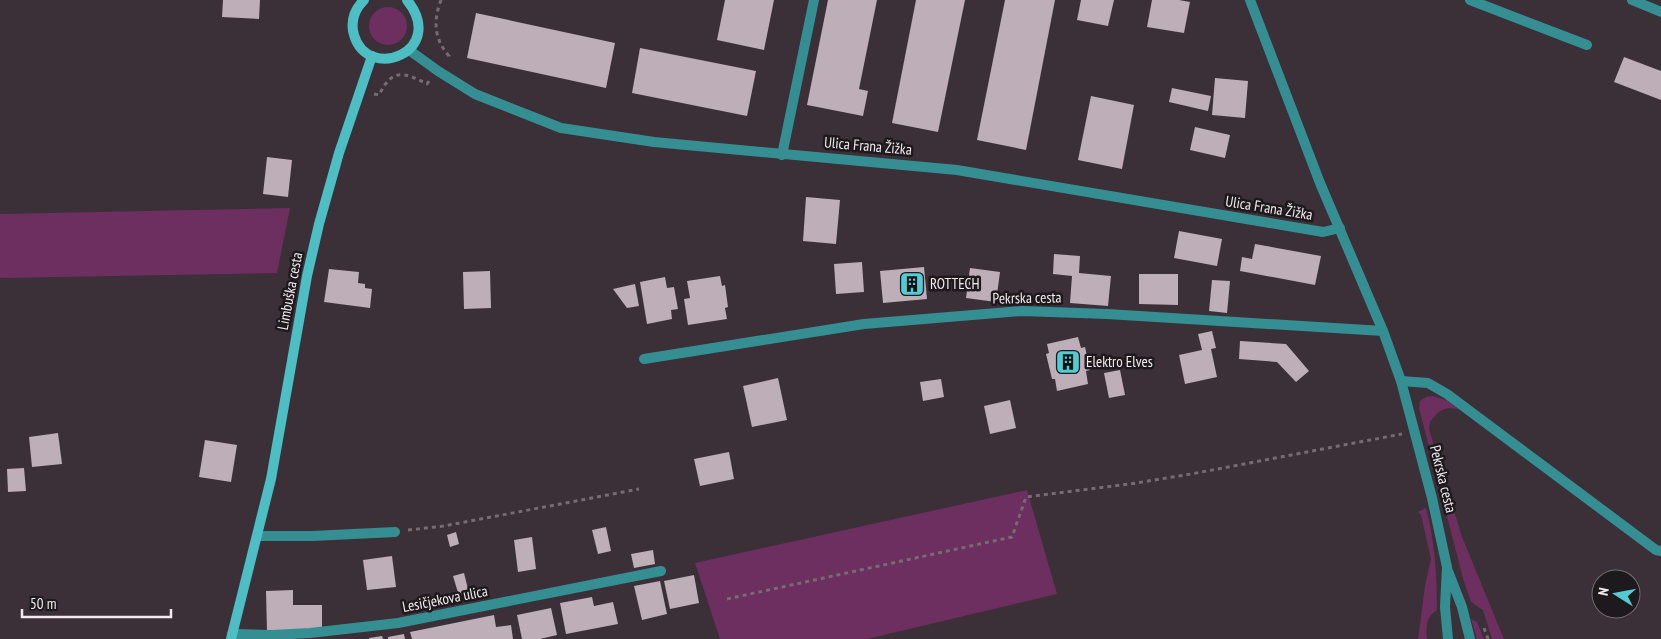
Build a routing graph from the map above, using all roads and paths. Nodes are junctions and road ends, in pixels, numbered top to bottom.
1 (364, 0) edge
2 (408, 0) edge
3 (441, 0) edge
4 (814, 0) edge
5 (1250, 0) edge
6 (1470, 0) edge
7 (1632, 0) edge
8 (1661, 12) edge
9 (1587, 45) dead end
10 (409, 50) junction
11 (372, 56) junction
12 (446, 59) dead end
13 (429, 81) dead end
14 (375, 94) dead end
15 (782, 155) junction
16 (1340, 228) junction
17 (1383, 331) junction
18 (644, 359) dead end
19 (1401, 381) junction
20 (1414, 430) junction
21 (639, 488) dead end
22 (395, 532) joint
23 (258, 536) junction
24 (1661, 551) edge
25 (1447, 567) junction
26 (661, 571) dead end
27 (727, 599) dead end
28 (231, 637) edge
29 (1448, 639) edge
30 (1470, 639) edge

1 - 11 main road
2 - 10 main road
3 - 12 path
4 - 15 street
5 - 16 street, Pekrska cesta
6 - 9 street
7 - 8 street
10 - 11 main road
10 - 15 street, Ulica Frana Žižka
11 - 23 main road, Limbuška cesta
13 - 14 path
15 - 16 street, Ulica Frana Žižka
16 - 17 street, Pekrska cesta
17 - 18 street, Pekrska cesta
17 - 19 street, Pekrska cesta
19 - 20 street, Pekrska cesta
19 - 24 street
20 - 25 street, Pekrska cesta
20 - 27 path
21 - 22 path
22 - 23 street
23 - 28 main road, Limbuška cesta
25 - 29 street, Pekrska cesta
25 - 30 street
26 - 28 street, Lesičjekova ulica

